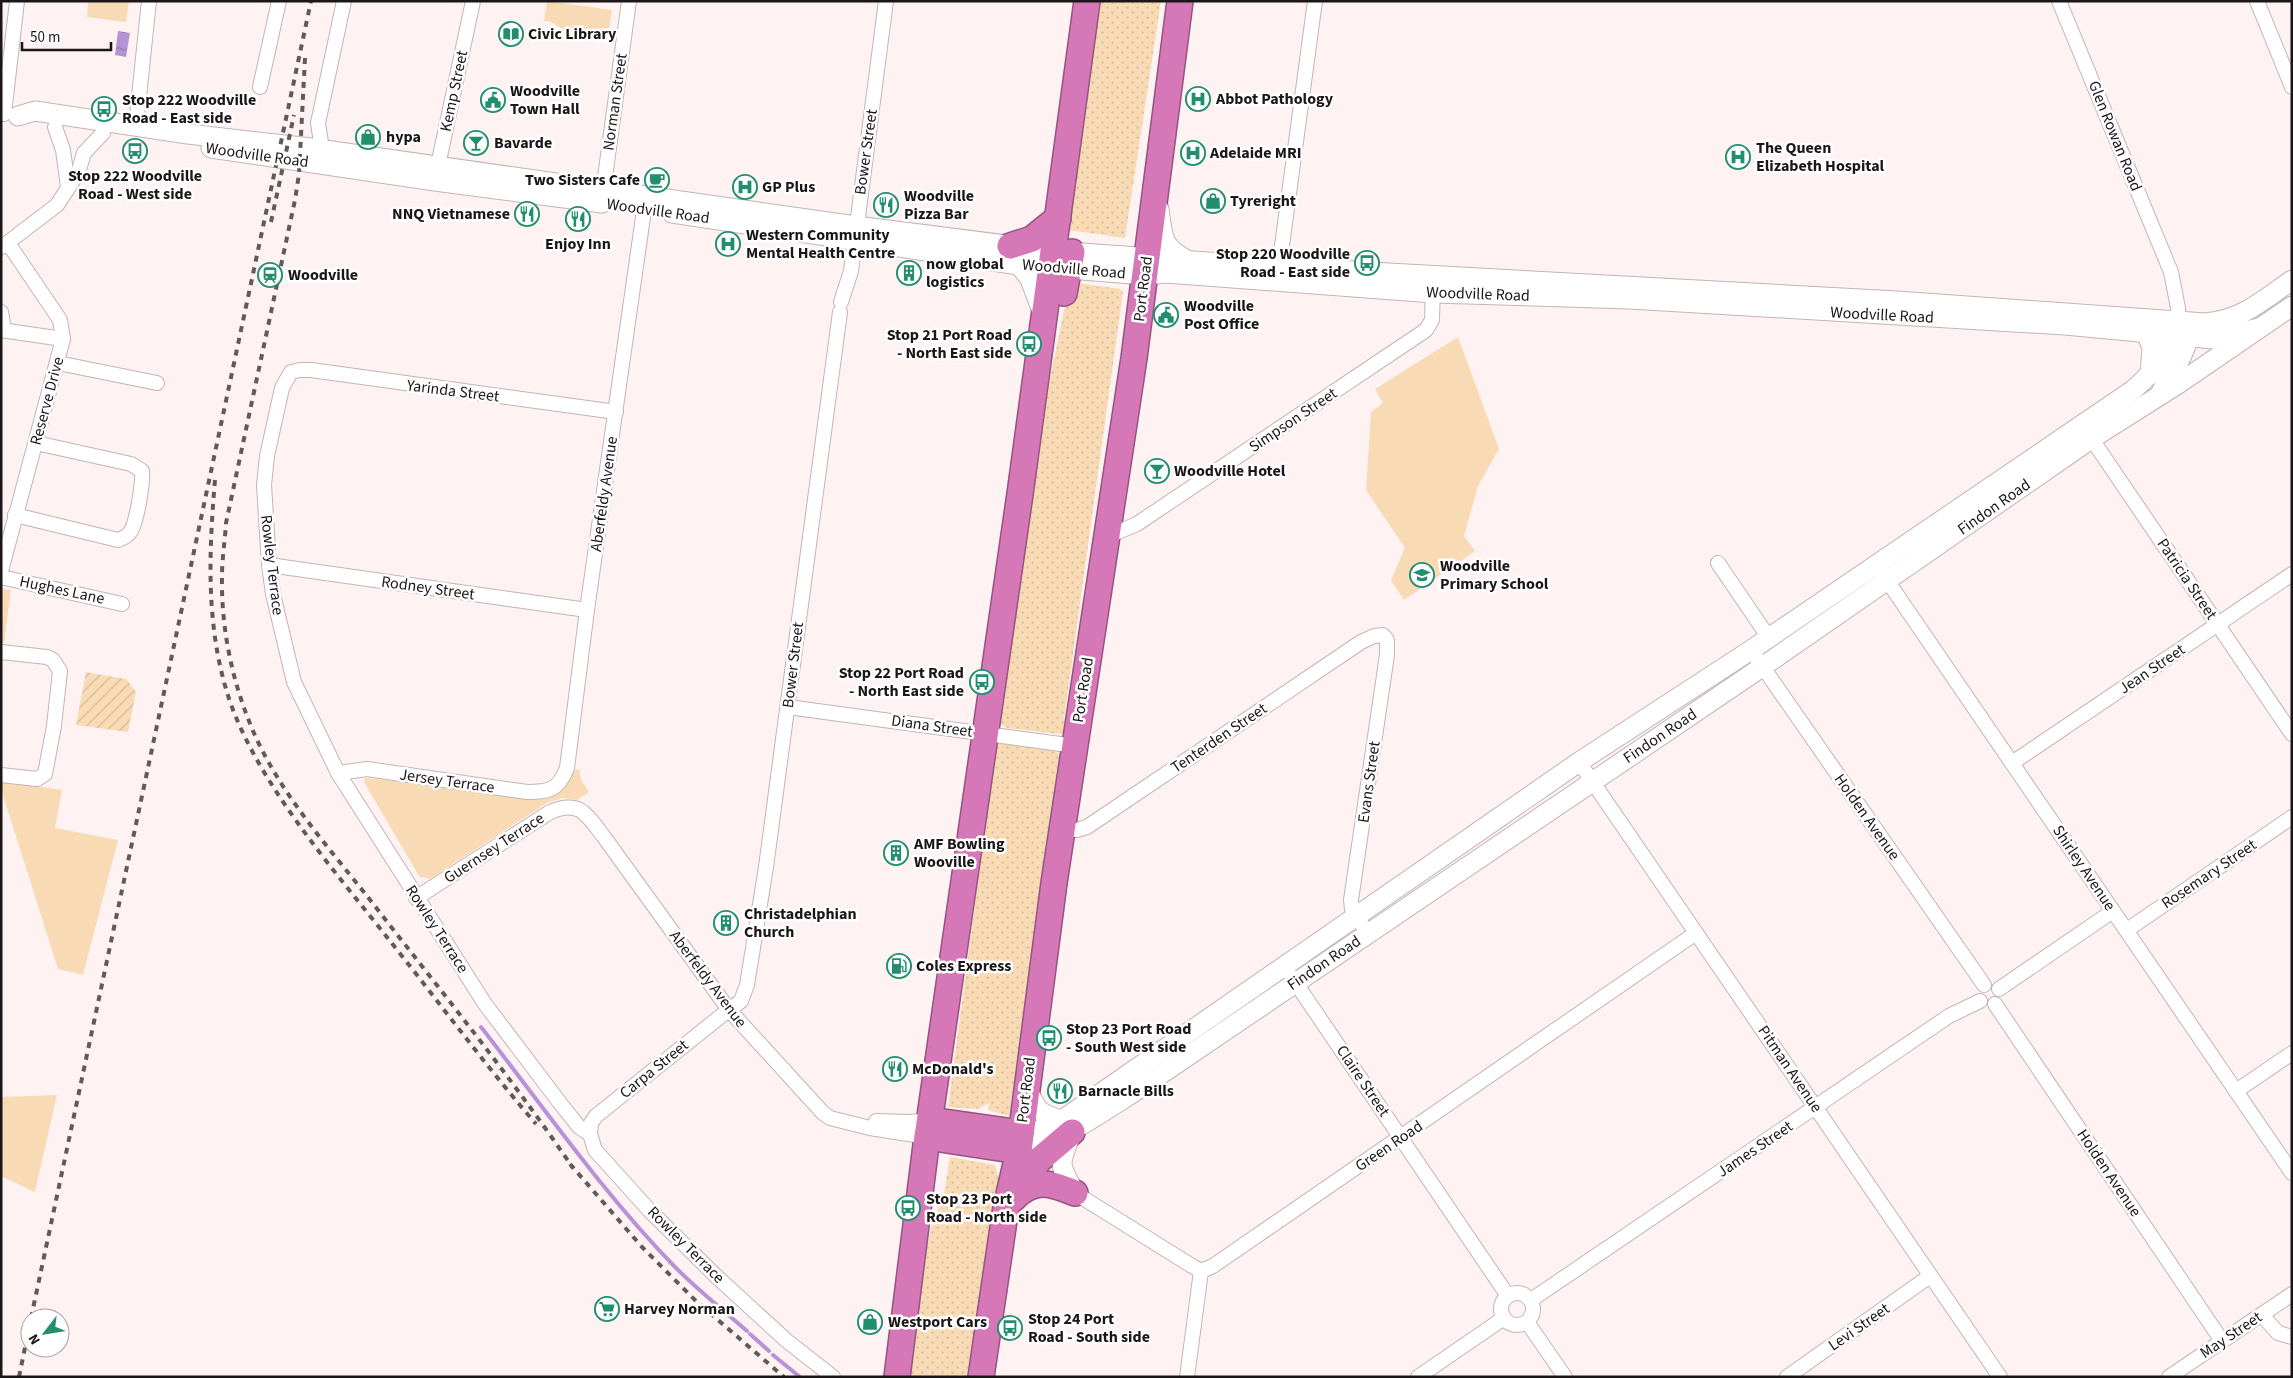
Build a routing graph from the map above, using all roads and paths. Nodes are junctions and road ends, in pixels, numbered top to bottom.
1 (17, 1) edge
2 (149, 1) edge
3 (279, 1) edge
4 (344, 1) edge
5 (473, 1) edge
6 (629, 1) edge
7 (886, 1) edge
8 (1087, 1) edge
9 (1180, 1) edge
10 (1315, 1) edge
11 (2059, 1) edge
12 (2257, 1) edge
13 (260, 87) dead end
14 (2292, 87) edge
15 (8, 115) edge
16 (136, 124) junction
17 (318, 124) junction
18 (55, 127) junction
19 (103, 133) junction
20 (301, 146) junction
21 (322, 149) junction
22 (436, 174) junction
23 (68, 187) junction
24 (1156, 188) junction
25 (602, 196) junction
26 (645, 202) junction
27 (1058, 218) junction
28 (855, 234) junction
29 (4, 246) edge
30 (1015, 255) junction
31 (1061, 260) junction
32 (1189, 261) junction
33 (1146, 266) junction
34 (1278, 274) junction
35 (2292, 280) edge
36 (1433, 283) junction
37 (2292, 306) edge
38 (1, 312) edge
39 (1044, 318) junction
40 (2183, 328) junction
41 (2259, 328) junction
42 (2, 330) edge
43 (2146, 332) junction
44 (63, 338) junction
45 (58, 363) junction
46 (291, 372) joint
47 (2150, 375) junction
48 (157, 383) dead end
49 (2160, 393) junction
50 (1034, 396) junction
51 (616, 412) junction
52 (2087, 432) junction
53 (36, 443) junction
54 (15, 515) junction
55 (1108, 531) junction
56 (1718, 563) dead end
57 (1876, 564) junction
58 (269, 565) junction
59 (1, 571) edge
60 (2292, 574) edge
61 (1, 577) edge
62 (1887, 581) junction
63 (122, 604) dead end
64 (587, 610) junction
65 (2218, 624) junction
66 (1374, 636) joint
67 (1768, 638) junction
68 (1751, 650) junction
69 (1, 652) edge
70 (1762, 667) junction
71 (788, 707) junction
72 (2292, 734) edge
73 (986, 735) junction
74 (1075, 746) junction
75 (1579, 762) junction
76 (2012, 763) junction
77 (338, 773) junction
78 (1, 776) edge
79 (1592, 782) junction
80 (554, 787) joint
81 (576, 807) joint
82 (2292, 817) edge
83 (1062, 829) junction
84 (416, 898) junction
85 (2113, 911) junction
86 (1356, 915) junction
87 (2127, 930) junction
88 (1696, 933) junction
89 (1368, 934) junction
90 (1284, 965) junction
91 (1295, 982) junction
92 (1984, 985) junction
93 (2000, 989) junction
94 (1980, 1000) junction
95 (1995, 1004) junction
96 (729, 1010) junction
97 (2292, 1053) edge
98 (1026, 1086) junction
99 (2236, 1091) junction
100 (1816, 1108) junction
101 (1067, 1126) junction
102 (929, 1129) junction
103 (590, 1134) junction
104 (1401, 1137) junction
105 (1020, 1142) junction
106 (2292, 1173) edge
107 (1075, 1193) junction
108 (1006, 1207) junction
109 (1201, 1271) junction
110 (1930, 1276) junction
111 (2292, 1294) edge
112 (1508, 1296) junction
113 (1531, 1300) junction
114 (2262, 1315) junction
115 (1504, 1318) junction
116 (1527, 1322) junction
117 (2292, 1337) edge
118 (2222, 1341) junction
119 (985, 1346) junction
120 (833, 1377) edge
121 (897, 1377) edge
122 (980, 1377) edge
123 (995, 1377) edge
124 (1187, 1377) edge
125 (1418, 1377) edge
126 (1565, 1377) edge
127 (1787, 1377) edge
128 (2000, 1377) edge
129 (2169, 1377) edge

1 - 15 street
2 - 16 street
3 - 13 street
4 - 17 street
5 - 22 street, Kemp Street
6 - 25 street, Norman Street
7 - 28 street, Bower Street
8 - 27 highway
9 - 24 highway, Port Road
10 - 34 street
11 - 40 street, Glen Rowan Road
12 - 14 street
15 - 16 main road, Woodville Road
15 - 18 main road, Woodville Road
16 - 20 main road, Woodville Road
17 - 20 street
17 - 21 street
18 - 19 main road, Woodville Road
18 - 23 street
19 - 22 main road, Woodville Road
19 - 23 street
20 - 21 main road, Woodville Road
21 - 22 main road, Woodville Road
22 - 25 main road, Woodville Road
23 - 29 street
24 - 32 main road
24 - 33 highway, Port Road
25 - 26 main road, Woodville Road
26 - 28 main road, Woodville Road
26 - 51 street, Aberfeldy Avenue
27 - 30 highway
27 - 31 highway
28 - 30 main road, Woodville Road
28 - 71 street, Bower Street
29 - 44 street, Reserve Drive
30 - 31 main road, Woodville Road
30 - 39 main road
31 - 33 main road, Woodville Road
31 - 39 highway
31 - 50 highway
32 - 33 main road, Woodville Road
32 - 34 main road, Woodville Road
33 - 34 main road, Woodville Road
33 - 55 highway, Port Road
34 - 36 main road, Woodville Road
35 - 40 main road
36 - 40 main road, Woodville Road
36 - 43 main road, Woodville Road
36 - 55 street, Simpson Street
37 - 41 main road, Findon Road
38 - 42 street
39 - 50 highway
40 - 41 main road, Woodville Road
40 - 43 main road, Woodville Road
40 - 47 main road, Findon Road
40 - 49 main road
41 - 49 main road, Findon Road
42 - 44 street
43 - 47 main road
44 - 45 street, Reserve Drive
45 - 48 street
45 - 53 street, Reserve Drive
46 - 51 street, Yarinda Street
46 - 58 street, Rowley Terrace
47 - 52 main road, Findon Road
49 - 52 main road, Findon Road
50 - 73 highway
51 - 64 street, Aberfeldy Avenue
52 - 57 main road, Findon Road
52 - 62 main road, Findon Road
52 - 65 street, Patricia Street
53 - 54 street, Reserve Drive
53 - 54 street
54 - 59 street, Reserve Drive
55 - 74 highway, Port Road
56 - 67 street
57 - 62 street, Shirley Avenue
57 - 67 main road, Findon Road
58 - 64 street, Rodney Street
58 - 77 street, Rowley Terrace
60 - 65 street, Jean Street
61 - 63 street, Hughes Lane
62 - 70 main road, Findon Road
62 - 76 street, Shirley Avenue
64 - 80 street, Aberfeldy Avenue
65 - 72 street, Patricia Street
65 - 76 street, Jean Street
66 - 83 street, Tenterden Street
66 - 86 street, Evans Street
67 - 68 main road, Findon Road
68 - 70 street, Holden Avenue
68 - 75 main road, Findon Road
69 - 78 street
70 - 79 main road, Findon Road
70 - 92 street, Holden Avenue
71 - 73 street, Diana Street
71 - 96 street, Bower Street
73 - 74 street, Diana Street
73 - 102 highway
74 - 83 highway, Port Road
75 - 79 street, Pitman Avenue
75 - 86 main road, Findon Road
76 - 85 street, Shirley Avenue
77 - 80 street, Jersey Terrace
77 - 84 street, Rowley Terrace
79 - 88 street, Pitman Avenue
79 - 89 main road, Findon Road
81 - 84 street, Guernsey Terrace
81 - 96 street, Aberfeldy Avenue
82 - 87 street, Rosemary Street
83 - 98 highway, Port Road
84 - 103 street, Rowley Terrace
85 - 87 street, Shirley Avenue
85 - 93 street
86 - 89 street, Evans Street
86 - 90 main road, Findon Road
87 - 99 street, Shirley Avenue
88 - 100 street, Pitman Avenue
88 - 104 street, Green Road
89 - 91 main road, Findon Road
90 - 91 street, Claire Street
90 - 101 main road, Findon Road
91 - 101 main road, Findon Road
91 - 104 street, Claire Street
92 - 93 street
92 - 94 street
93 - 95 street
94 - 95 street
94 - 100 street, James Street
95 - 118 street, Holden Avenue
96 - 102 street, Aberfeldy Avenue
96 - 103 street, Carpa Street
97 - 99 street
98 - 101 main road
98 - 105 highway, Port Road
99 - 106 street, Shirley Avenue
100 - 110 street, Pitman Avenue
100 - 113 street, James Street
101 - 105 main road, Findon Road
101 - 107 main road
101 - 108 highway
102 - 105 highway
102 - 121 highway
103 - 120 street, Rowley Terrace
104 - 109 street, Green Road
104 - 112 street, Claire Street
105 - 108 highway, Port Road
107 - 108 highway
107 - 109 street
108 - 119 highway, Port Road
109 - 124 street
110 - 127 street, Levi Street
110 - 128 street, Pitman Avenue
111 - 114 street, May Street
112 - 113 street
112 - 115 street
113 - 116 street
114 - 117 street
114 - 118 street, May Street
115 - 116 street
115 - 125 street
116 - 126 street
118 - 129 street, May Street
119 - 122 highway, Port Road
119 - 123 highway

